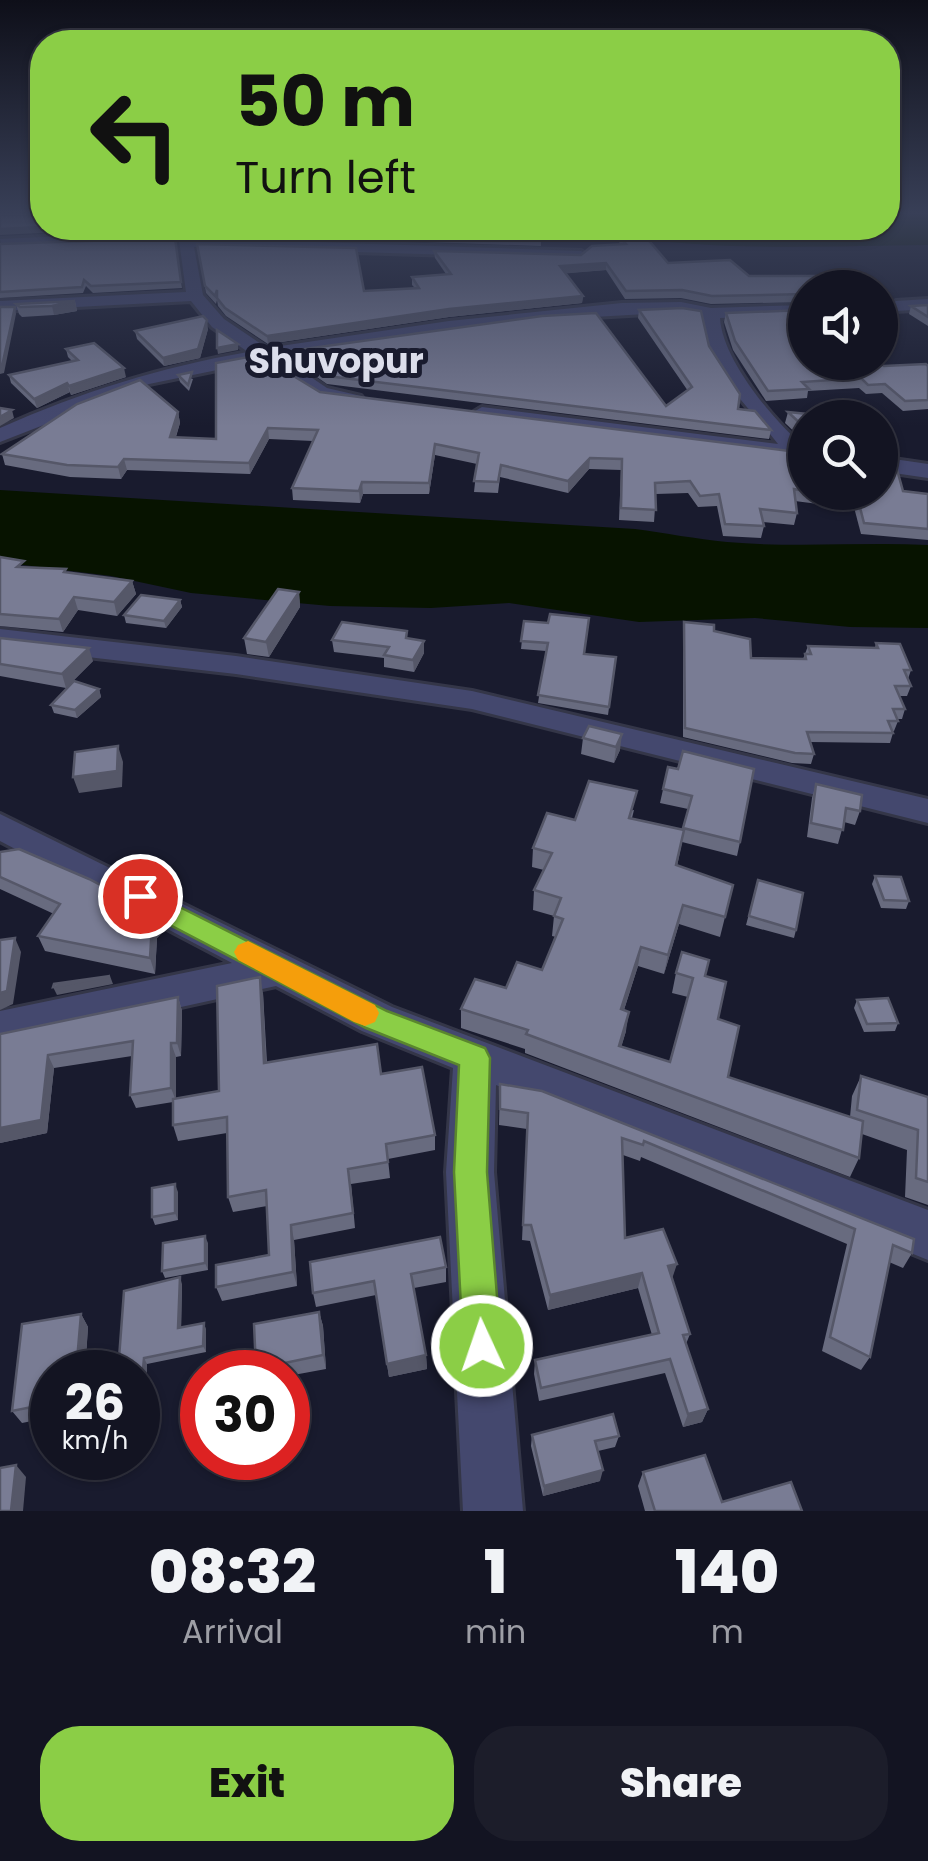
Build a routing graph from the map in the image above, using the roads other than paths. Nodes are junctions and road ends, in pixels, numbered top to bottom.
1 (193, 286) edge
2 (195, 296) junction
3 (928, 304) edge
4 (0, 306) edge
5 (898, 306) edge
6 (788, 311) edge
7 (711, 313) junction
8 (260, 354) junction
9 (378, 402) edge
10 (467, 412) edge
11 (0, 436) edge
12 (788, 438) edge
13 (788, 452) edge
14 (898, 466) edge
15 (928, 470) edge
16 (0, 638) edge
17 (928, 811) edge
18 (0, 826) edge
19 (280, 969) junction
20 (0, 1030) edge
21 (475, 1058) junction
22 (928, 1234) edge
23 (493, 1511) edge

1 - 2 street
2 - 4 street
2 - 8 street
3 - 5 street
6 - 7 street
7 - 8 street
7 - 12 street
8 - 9 street
8 - 11 street
10 - 13 street
14 - 15 street
16 - 17 street
18 - 19 street
19 - 20 street
19 - 21 street
21 - 22 street
21 - 23 street

